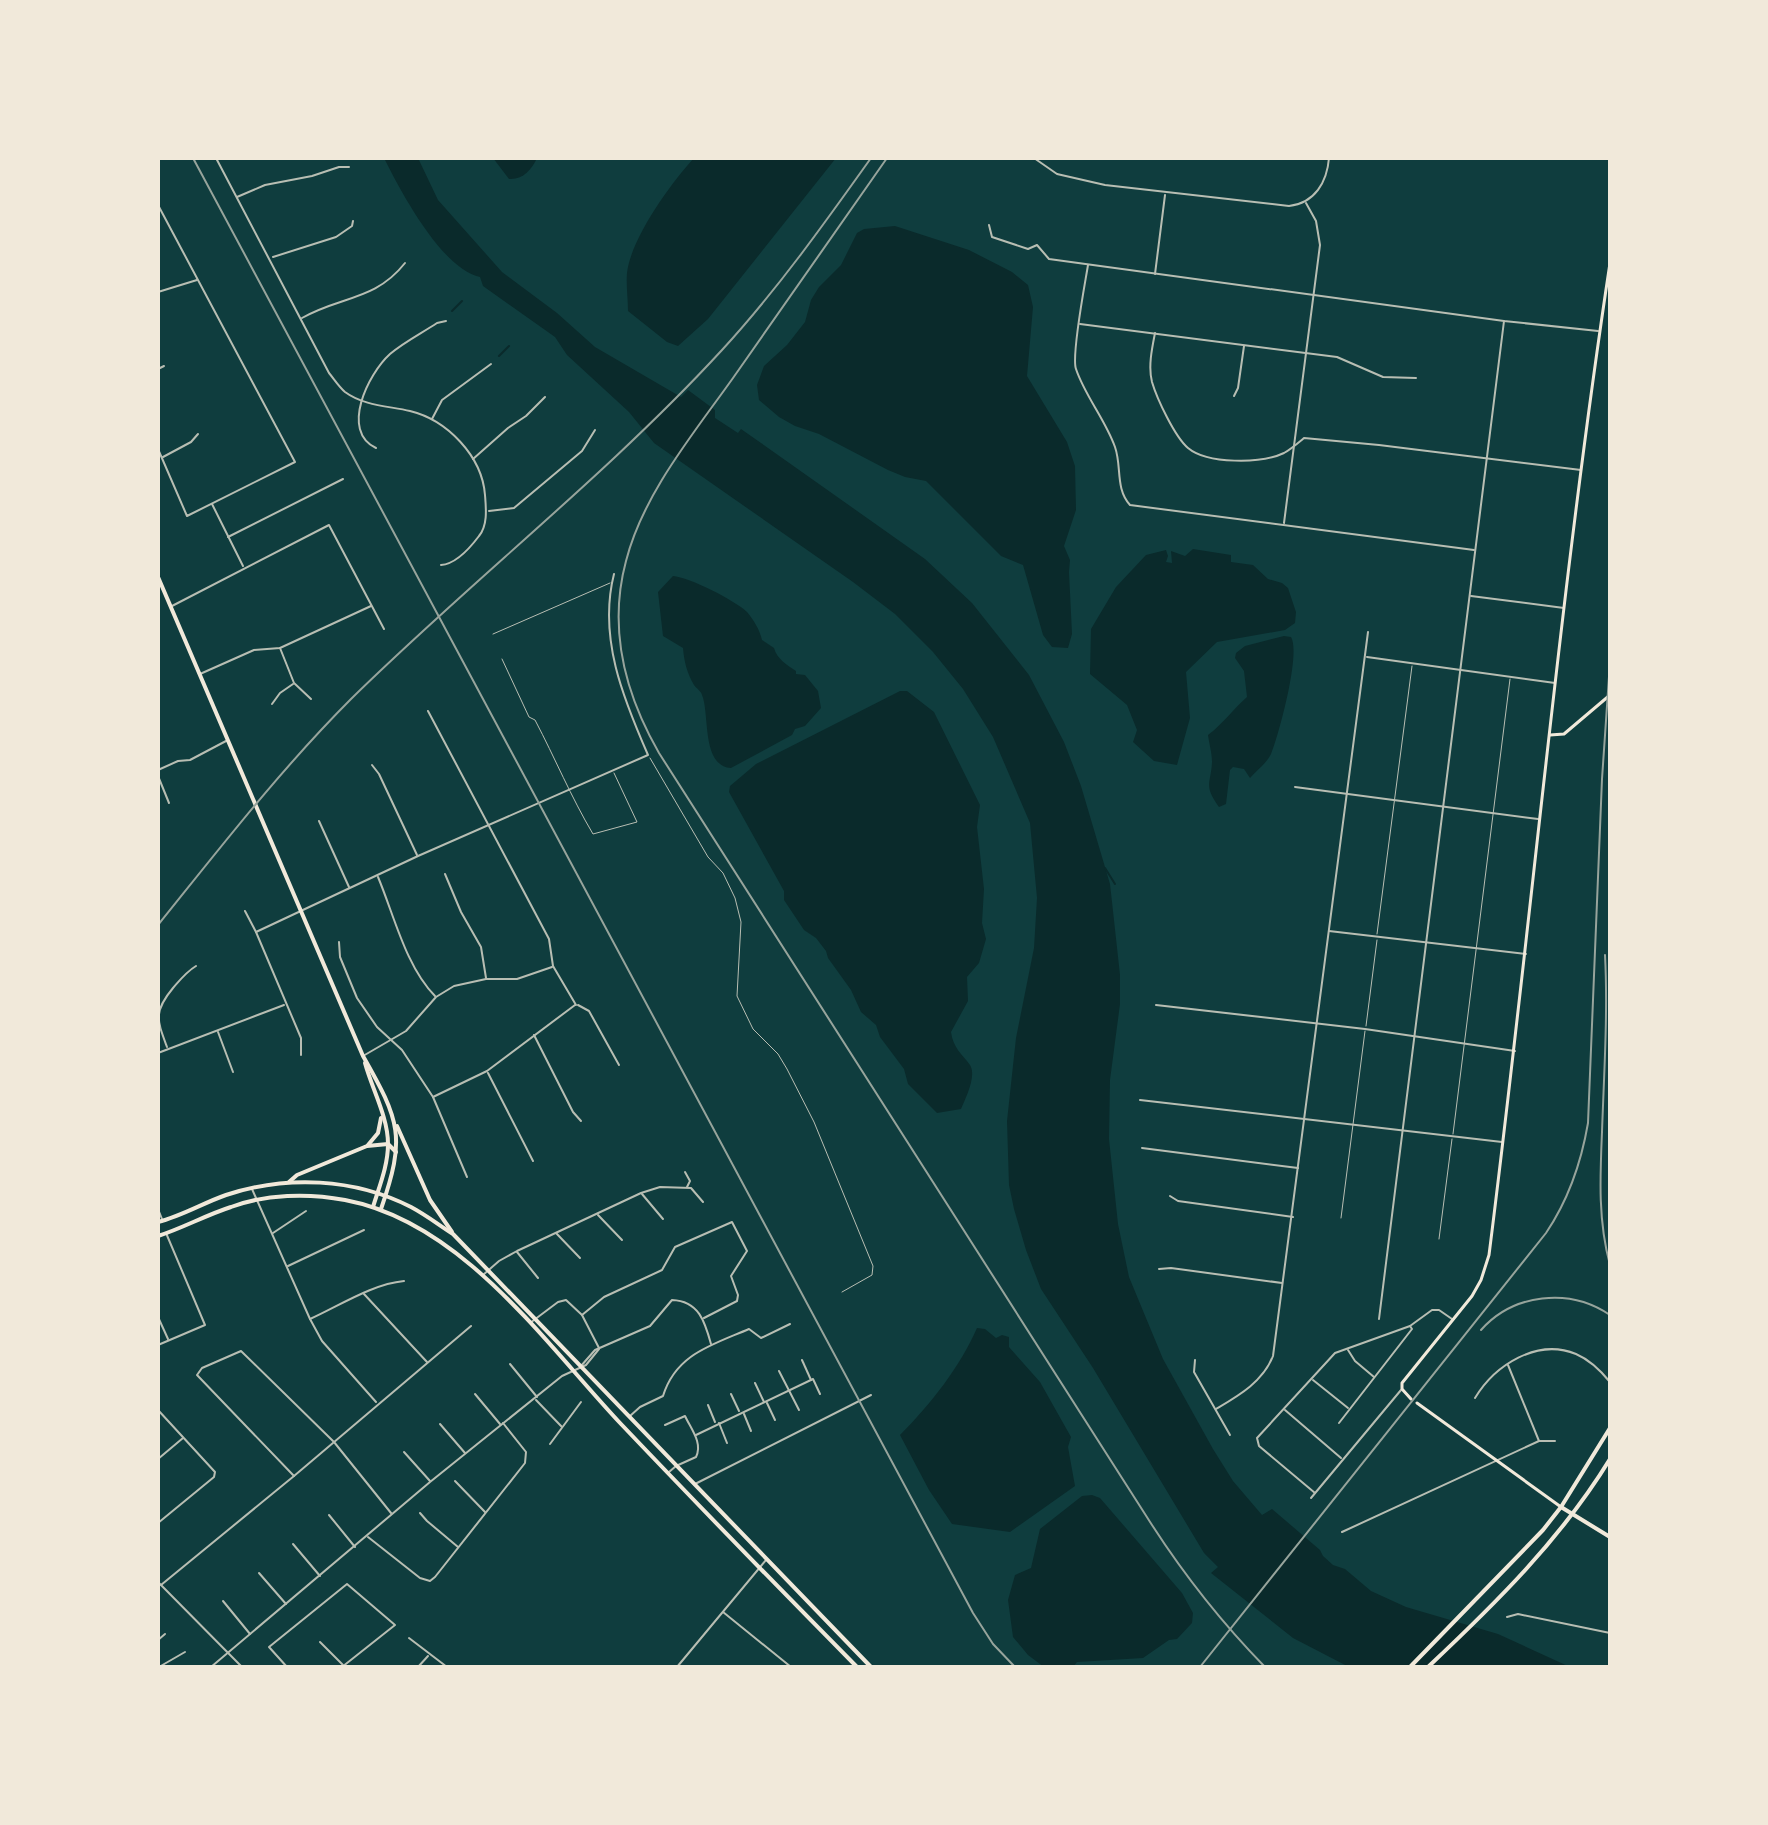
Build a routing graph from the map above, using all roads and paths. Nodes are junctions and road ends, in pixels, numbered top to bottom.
1 (216, 158) edge
2 (1034, 158) edge
3 (1329, 158) edge
4 (349, 167) dead end
5 (1165, 193) junction
6 (237, 197) junction
7 (1306, 202) junction
8 (158, 205) edge
9 (166, 221) junction
10 (353, 221) dead end
11 (161, 222) dead end
12 (989, 225) dead end
13 (270, 258) junction
14 (405, 263) dead end
15 (1610, 263) edge
16 (1088, 265) junction
17 (1155, 274) junction
18 (198, 280) junction
19 (158, 292) edge
20 (1313, 296) junction
21 (302, 318) junction
22 (446, 321) dead end
23 (1504, 321) junction
24 (1080, 324) junction
25 (1600, 331) junction
26 (1155, 333) junction
27 (1244, 345) junction
28 (1307, 352) junction
29 (491, 364) dead end
30 (164, 366) dead end
31 (158, 369) edge
32 (1416, 378) dead end
33 (1234, 396) dead end
34 (545, 397) dead end
35 (362, 400) junction
36 (431, 420) junction
37 (595, 430) dead end
38 (198, 434) dead end
39 (1294, 446) junction
40 (376, 448) dead end
41 (158, 449) edge
42 (161, 457) junction
43 (473, 459) junction
44 (1487, 459) junction
45 (1583, 470) junction
46 (343, 479) dead end
47 (212, 504) junction
48 (486, 511) junction
49 (1284, 525) junction
50 (228, 537) junction
51 (1475, 551) junction
52 (441, 565) dead end
53 (244, 568) junction
54 (614, 574) dead end
55 (158, 577) edge
56 (612, 582) junction
57 (1470, 596) junction
58 (372, 605) junction
59 (171, 607) junction
60 (1565, 608) junction
61 (384, 629) dead end
62 (1368, 632) dead end
63 (493, 634) dead end
64 (280, 648) junction
65 (1365, 657) junction
66 (502, 659) dead end
67 (1412, 663) junction
68 (1461, 669) junction
69 (199, 674) junction
70 (1510, 676) junction
71 (294, 683) junction
72 (1556, 683) junction
73 (1610, 695) edge
74 (311, 699) dead end
75 (272, 704) dead end
76 (428, 711) dead end
77 (1550, 735) junction
78 (228, 741) junction
79 (648, 755) junction
80 (372, 765) dead end
81 (158, 770) edge
82 (613, 770) junction
83 (158, 776) edge
84 (1295, 787) dead end
85 (570, 789) junction
86 (1347, 794) junction
87 (1394, 800) junction
88 (169, 803) dead end
89 (1443, 807) junction
90 (1493, 815) junction
91 (1540, 820) junction
92 (319, 821) dead end
93 (487, 825) junction
94 (418, 856) junction
95 (445, 874) dead end
96 (377, 875) junction
97 (350, 888) junction
98 (245, 911) dead end
99 (300, 911) junction
100 (1329, 931) junction
101 (256, 932) junction
102 (1377, 937) junction
103 (339, 942) dead end
104 (1426, 943) junction
105 (1476, 949) junction
106 (1526, 954) junction
107 (196, 966) dead end
108 (553, 966) junction
109 (486, 979) junction
110 (436, 997) junction
111 (286, 1004) junction
112 (576, 1005) junction
113 (1156, 1005) dead end
114 (1318, 1025) junction
115 (1365, 1029) junction
116 (218, 1031) junction
117 (534, 1035) junction
118 (1414, 1036) junction
119 (393, 1041) junction
120 (1464, 1044) junction
121 (168, 1049) junction
122 (1515, 1051) junction
123 (158, 1053) edge
124 (301, 1055) dead end
125 (363, 1056) junction
126 (619, 1065) dead end
127 (487, 1071) junction
128 (233, 1072) dead end
129 (433, 1097) junction
130 (1140, 1100) dead end
131 (381, 1112) junction
132 (1306, 1119) junction
133 (581, 1121) dead end
134 (395, 1122) junction
135 (1353, 1123) junction
136 (1403, 1130) junction
137 (1452, 1136) junction
138 (1503, 1142) junction
139 (388, 1144) junction
140 (367, 1146) junction
141 (1142, 1148) dead end
142 (397, 1153) junction
143 (533, 1161) dead end
144 (1299, 1168) junction
145 (685, 1172) dead end
146 (467, 1177) dead end
147 (289, 1182) junction
148 (251, 1188) junction
149 (686, 1188) junction
150 (377, 1193) junction
151 (641, 1193) junction
152 (386, 1196) junction
153 (1170, 1196) dead end
154 (256, 1200) junction
155 (703, 1202) dead end
156 (373, 1207) junction
157 (158, 1209) edge
158 (381, 1209) junction
159 (306, 1211) dead end
160 (597, 1214) junction
161 (1293, 1217) junction
162 (1341, 1218) dead end
163 (663, 1219) dead end
164 (161, 1222) edge
165 (364, 1230) dead end
166 (555, 1232) junction
167 (166, 1233) junction
168 (272, 1234) junction
169 (453, 1234) junction
170 (158, 1236) edge
171 (1439, 1239) dead end
172 (622, 1240) dead end
173 (517, 1251) junction
174 (580, 1258) dead end
175 (286, 1266) junction
176 (488, 1269) junction
177 (1159, 1269) dead end
178 (482, 1276) junction
179 (538, 1278) dead end
180 (404, 1281) dead end
181 (1283, 1283) junction
182 (842, 1292) dead end
183 (364, 1294) junction
184 (582, 1315) junction
185 (158, 1317) edge
186 (535, 1318) junction
187 (704, 1318) junction
188 (310, 1319) junction
189 (1379, 1319) dead end
190 (1453, 1320) junction
191 (529, 1324) junction
192 (790, 1324) dead end
193 (471, 1326) dead end
194 (1410, 1326) junction
195 (169, 1340) junction
196 (158, 1345) edge
197 (711, 1345) junction
198 (599, 1349) junction
199 (1348, 1349) junction
200 (802, 1360) dead end
201 (1195, 1360) dead end
202 (427, 1363) junction
203 (510, 1364) dead end
204 (1508, 1364) junction
205 (581, 1366) junction
206 (572, 1371) junction
207 (779, 1371) dead end
208 (1375, 1377) junction
209 (1312, 1379) junction
210 (812, 1380) junction
211 (1610, 1382) edge
212 (755, 1383) dead end
213 (1402, 1389) junction
214 (789, 1390) junction
215 (475, 1394) dead end
216 (731, 1394) dead end
217 (820, 1394) dead end
218 (871, 1395) dead end
219 (536, 1398) junction
220 (1475, 1398) dead end
221 (1411, 1399) dead end
222 (581, 1402) dead end
223 (765, 1402) junction
224 (377, 1403) junction
225 (1417, 1403) dead end
226 (708, 1405) dead end
227 (1216, 1409) junction
228 (1284, 1409) junction
229 (158, 1410) edge
230 (799, 1410) dead end
231 (1349, 1410) junction
232 (741, 1412) junction
233 (629, 1417) junction
234 (775, 1420) dead end
235 (1339, 1423) dead end
236 (440, 1424) dead end
237 (502, 1424) junction
238 (718, 1424) junction
239 (665, 1425) dead end
240 (562, 1427) junction
241 (1610, 1428) edge
242 (751, 1431) dead end
243 (696, 1435) junction
244 (1230, 1435) dead end
245 (184, 1437) junction
246 (1539, 1441) junction
247 (1555, 1441) dead end
248 (334, 1442) junction
249 (727, 1443) dead end
250 (550, 1444) dead end
251 (404, 1452) dead end
252 (465, 1453) junction
253 (158, 1459) edge
254 (1342, 1459) junction
255 (1610, 1459) edge
256 (1495, 1461) junction
257 (676, 1466) junction
258 (669, 1473) junction
259 (294, 1476) junction
260 (455, 1481) dead end
261 (430, 1482) junction
262 (694, 1484) junction
263 (1315, 1493) junction
264 (1311, 1498) dead end
265 (1561, 1507) junction
266 (486, 1512) junction
267 (420, 1513) dead end
268 (392, 1514) junction
269 (329, 1515) dead end
270 (1574, 1515) junction
271 (158, 1523) edge
272 (1342, 1532) dead end
273 (367, 1536) junction
274 (1610, 1537) edge
275 (293, 1544) dead end
276 (355, 1547) junction
277 (458, 1548) junction
278 (767, 1560) junction
279 (760, 1567) junction
280 (259, 1573) dead end
281 (320, 1576) junction
282 (159, 1584) edge
283 (223, 1601) dead end
284 (286, 1604) junction
285 (722, 1611) junction
286 (1507, 1617) dead end
287 (1610, 1633) edge
288 (165, 1634) dead end
289 (250, 1634) junction
290 (409, 1638) dead end
291 (158, 1640) edge
292 (320, 1642) dead end
293 (185, 1652) dead end
294 (228, 1653) junction
295 (429, 1655) junction
296 (343, 1666) edge
297 (159, 1667) edge
298 (211, 1667) edge
299 (242, 1667) edge
300 (287, 1667) edge
301 (418, 1667) edge
302 (447, 1667) edge
303 (677, 1667) edge
304 (791, 1667) edge
305 (857, 1667) edge
306 (871, 1667) edge
307 (1410, 1667) edge
308 (1428, 1667) edge

1 - 6 street
2 - 5 street
3 - 7 street
4 - 6 street
5 - 7 street
5 - 17 street
6 - 13 street
7 - 20 street
8 - 9 street
9 - 11 street
9 - 18 street
10 - 13 street
12 - 16 street
13 - 21 street
14 - 21 street
15 - 25 main road
16 - 17 street
16 - 24 street
17 - 20 street
18 - 19 street
18 - 47 street
20 - 23 street
20 - 28 street
21 - 35 street
22 - 35 street
23 - 25 street
23 - 44 street
24 - 26 street
24 - 49 street
25 - 45 main road
26 - 27 street
26 - 39 street
27 - 28 street
27 - 33 street
28 - 32 street
28 - 39 street
29 - 36 street
30 - 31 street
34 - 43 street
35 - 36 street
35 - 40 street
36 - 43 street
37 - 48 street
38 - 42 street
39 - 44 street
39 - 49 street
41 - 42 street
42 - 47 street
43 - 48 street
44 - 45 street
44 - 51 street
45 - 60 main road
46 - 50 street
47 - 50 street
48 - 52 street
49 - 51 street
50 - 53 street
51 - 57 street
53 - 58 street
53 - 59 street
54 - 56 street
55 - 59 main road
56 - 63 lane
56 - 79 street
57 - 60 street
57 - 68 street
58 - 61 street
58 - 64 street
59 - 69 main road
60 - 72 main road
62 - 65 street
64 - 69 street
64 - 71 street
65 - 67 street
65 - 86 street
66 - 85 lane
67 - 68 street
67 - 87 lane
68 - 70 street
68 - 89 street
69 - 78 main road
70 - 72 street
70 - 90 lane
71 - 74 street
71 - 75 street
72 - 77 main road
73 - 77 main road
76 - 93 street
77 - 91 main road
78 - 81 street
78 - 99 main road
79 - 82 street
79 - 182 lane
80 - 94 street
82 - 85 street
82 - 85 lane
83 - 88 street
84 - 86 street
85 - 93 street
86 - 87 street
86 - 100 street
87 - 89 street
87 - 102 lane
89 - 90 street
89 - 104 street
90 - 91 street
90 - 105 lane
91 - 106 main road
92 - 97 street
93 - 94 street
93 - 108 street
94 - 96 street
95 - 109 street
96 - 97 street
96 - 110 street
97 - 99 street
98 - 101 street
99 - 101 street
99 - 125 main road
100 - 102 street
100 - 114 street
101 - 111 street
102 - 104 street
102 - 115 lane
103 - 119 street
104 - 105 street
104 - 118 street
105 - 106 street
105 - 120 lane
106 - 122 main road
107 - 121 street
108 - 109 street
108 - 112 street
109 - 110 street
110 - 119 street
111 - 116 street
111 - 124 street
112 - 117 street
112 - 126 street
113 - 114 street
114 - 115 street
114 - 132 street
115 - 118 street
115 - 135 lane
116 - 121 street
116 - 128 street
117 - 127 street
117 - 133 street
118 - 120 street
118 - 136 street
119 - 125 street
119 - 129 street
120 - 122 street
120 - 137 lane
121 - 123 street
122 - 138 main road
125 - 131 main road
125 - 134 main road
127 - 129 street
127 - 143 street
129 - 146 street
130 - 132 street
131 - 139 main road
131 - 140 main road
132 - 135 street
132 - 144 street
134 - 142 main road
134 - 169 main road
135 - 136 street
135 - 162 lane
136 - 137 street
136 - 189 street
137 - 138 street
137 - 171 lane
138 - 190 main road
139 - 140 main road
139 - 142 main road
139 - 150 main road
140 - 147 main road
141 - 144 street
142 - 152 main road
144 - 161 street
145 - 149 street
147 - 148 main road
147 - 150 main road
148 - 154 street
148 - 164 main road
149 - 151 street
149 - 155 street
150 - 152 main road
150 - 156 main road
151 - 160 street
151 - 163 street
152 - 158 main road
152 - 169 main road
153 - 161 street
154 - 156 main road
154 - 167 main road
154 - 168 street
156 - 158 main road
157 - 164 street
158 - 178 main road
159 - 168 street
160 - 166 street
160 - 172 street
161 - 181 street
165 - 175 street
166 - 173 street
166 - 174 street
167 - 170 main road
167 - 195 street
168 - 175 street
169 - 176 main road
173 - 176 street
173 - 179 street
175 - 188 street
176 - 178 street
176 - 186 main road
177 - 181 street
178 - 191 main road
180 - 183 street
181 - 227 street
183 - 188 street
183 - 202 street
184 - 186 street
184 - 187 street
184 - 198 street
185 - 195 street
186 - 191 street
186 - 205 main road
187 - 197 street
187 - 198 street
188 - 224 street
190 - 194 street
190 - 213 main road
191 - 206 main road
192 - 197 street
193 - 202 street
194 - 199 street
194 - 208 street
195 - 196 street
197 - 233 street
198 - 205 street
199 - 208 street
199 - 209 street
200 - 210 street
201 - 227 street
202 - 224 street
203 - 219 street
204 - 211 street
204 - 220 street
204 - 246 street
205 - 206 street
205 - 233 main road
206 - 219 street
206 - 258 main road
207 - 214 street
208 - 231 street
209 - 228 street
209 - 231 street
210 - 214 street
210 - 217 street
212 - 223 street
213 - 221 main road
213 - 254 street
214 - 223 street
214 - 230 street
215 - 237 street
216 - 232 street
218 - 262 street
219 - 237 street
219 - 240 street
222 - 240 street
223 - 232 street
223 - 234 street
224 - 248 street
225 - 256 main road
226 - 238 street
227 - 244 street
228 - 254 street
228 - 263 street
229 - 245 street
231 - 235 street
232 - 238 street
232 - 242 street
233 - 257 main road
236 - 252 street
237 - 252 street
237 - 266 street
238 - 243 street
238 - 249 street
239 - 243 street
240 - 250 street
241 - 265 main road
243 - 257 street
245 - 253 street
245 - 271 street
246 - 247 street
246 - 256 street
248 - 259 street
248 - 259 street
248 - 268 street
251 - 261 street
252 - 261 street
254 - 263 street
255 - 270 main road
256 - 265 main road
256 - 272 street
257 - 258 street
257 - 262 main road
258 - 279 main road
259 - 282 street
260 - 266 street
261 - 268 street
262 - 278 main road
263 - 264 street
265 - 270 main road
265 - 307 main road
266 - 277 street
267 - 277 street
268 - 273 street
269 - 276 street
270 - 274 main road
270 - 308 main road
273 - 276 street
273 - 277 street
275 - 281 street
276 - 281 street
278 - 279 street
278 - 306 main road
279 - 285 street
279 - 305 main road
280 - 284 street
281 - 284 street
282 - 294 street
283 - 289 street
284 - 289 street
285 - 303 street
285 - 304 street
286 - 287 street
288 - 291 street
289 - 294 street
290 - 295 street
292 - 296 street
293 - 297 street
294 - 298 street
294 - 299 street
295 - 301 street
295 - 302 street
296 - 300 street

